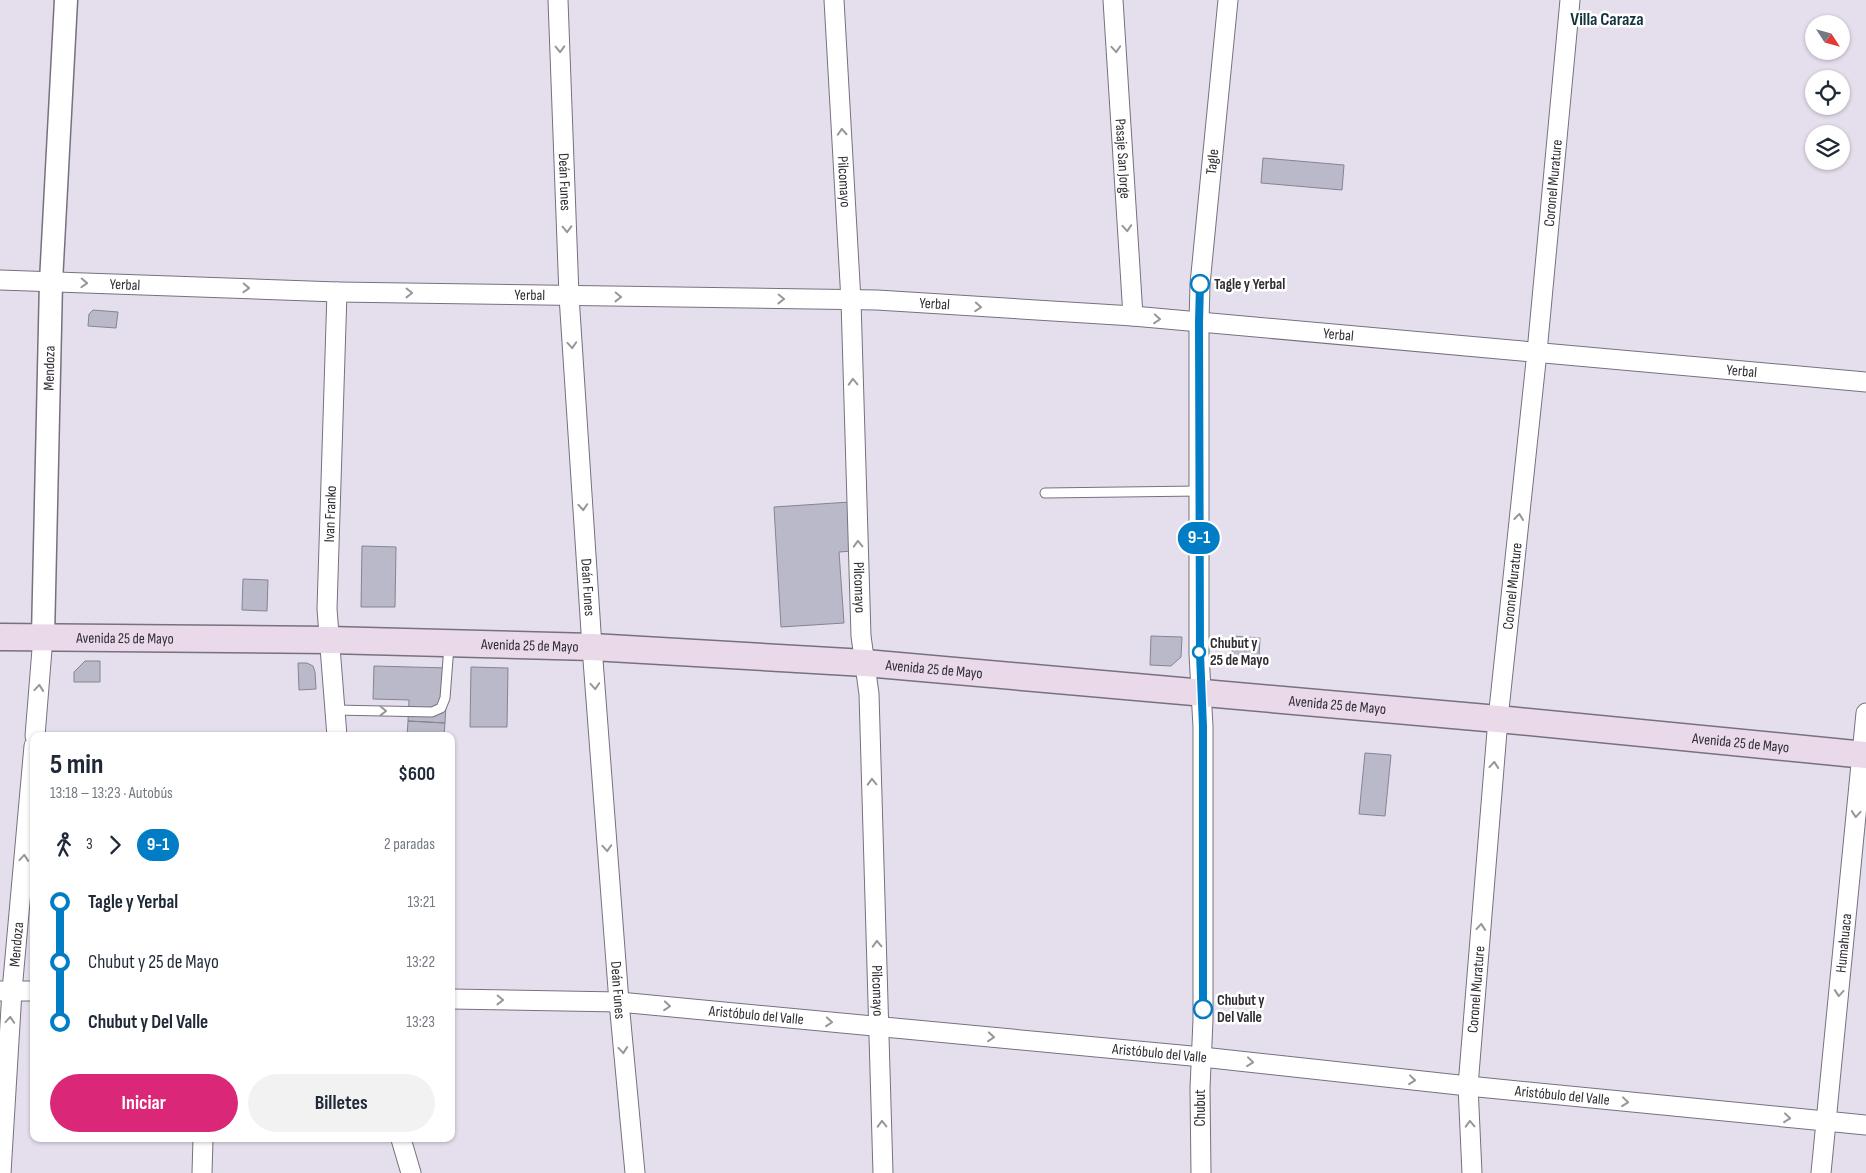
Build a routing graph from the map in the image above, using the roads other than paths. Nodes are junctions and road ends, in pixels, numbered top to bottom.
1 (66, 0) edge
2 (558, 0) edge
3 (834, 0) edge
4 (1113, 0) edge
5 (1228, 0) edge
6 (1570, 0) edge
7 (0, 280) edge
8 (51, 282) junction
9 (337, 292) junction
10 (569, 296) junction
11 (851, 301) junction
12 (1133, 316) junction
13 (1199, 322) junction
14 (1537, 352) junction
15 (1866, 382) edge
16 (1199, 491) junction
17 (1045, 493) dead end
18 (0, 637) edge
19 (43, 637) junction
20 (329, 640) junction
21 (449, 643) junction
22 (592, 647) junction
23 (865, 663) junction
24 (1202, 693) junction
25 (335, 710) junction
26 (1866, 713) edge
27 (1498, 719) junction
28 (35, 732) edge
29 (337, 732) edge
30 (1864, 755) edge
31 (30, 781) edge
32 (6, 991) edge
33 (30, 991) edge
34 (455, 999) edge
35 (619, 1002) junction
36 (880, 1026) junction
37 (1202, 1057) junction
38 (1468, 1086) junction
39 (1826, 1122) junction
40 (1866, 1125) edge
41 (203, 1142) edge
42 (402, 1142) edge
43 (0, 1173) edge
44 (202, 1173) edge
45 (410, 1173) edge
46 (635, 1173) edge
47 (883, 1173) edge
48 (1201, 1173) edge
49 (1472, 1173) edge
50 (1821, 1173) edge

1 - 8 street, Mendoza
2 -> 10 street, Deán Funes
11 -> 3 street, Pilcomayo
4 -> 12 street, Pasaje San Jorge
5 - 13 street, Tagle
6 - 14 street, Coronel Murature
7 - 8 street, Yerbal
8 -> 9 street, Yerbal
8 - 19 street, Mendoza
9 -> 10 street, Yerbal
9 - 20 street, Ivan Franko
10 -> 11 street, Yerbal
10 -> 22 street, Deán Funes
11 -> 12 street, Yerbal
23 -> 11 street, Pilcomayo
12 -> 13 street, Yerbal
13 - 14 street, Yerbal
13 - 16 street, Chubut
14 - 15 street, Yerbal
27 -> 14 street, Coronel Murature
16 - 17 lane
16 - 24 street, Chubut
18 - 19 main road, Avenida 25 de Mayo
19 - 20 main road, Avenida 25 de Mayo
28 -> 19 street, Mendoza
20 - 21 main road, Avenida 25 de Mayo
20 - 25 street, Ivan Franko
21 - 22 main road, Avenida 25 de Mayo
25 -> 21 lane
22 - 23 main road, Avenida 25 de Mayo
22 -> 35 street, Deán Funes
23 - 24 main road, Avenida 25 de Mayo
36 -> 23 street, Pilcomayo
24 - 27 main road, Avenida 25 de Mayo
24 - 37 street, Chubut
25 - 29 street, Ivan Franko
26 - 30 street, Humahuaca
27 - 30 main road, Avenida 25 de Mayo
38 -> 27 street, Coronel Murature
30 -> 39 street, Humahuaca
32 -> 31 street, Mendoza
32 - 33 street
43 -> 32 street, Mendoza
34 -> 35 street, Aristóbulo del Valle
35 -> 36 street, Aristóbulo del Valle
35 -> 46 street, Deán Funes
36 -> 37 street, Aristóbulo del Valle
47 -> 36 street, Pilcomayo
37 -> 38 street, Aristóbulo del Valle
37 - 48 street, Chubut
38 -> 39 street, Aristóbulo del Valle
49 -> 38 street, Coronel Murature
39 - 40 street, Aristóbulo del Valle
39 - 50 street, Humahuaca
41 - 44 street
42 - 45 street

